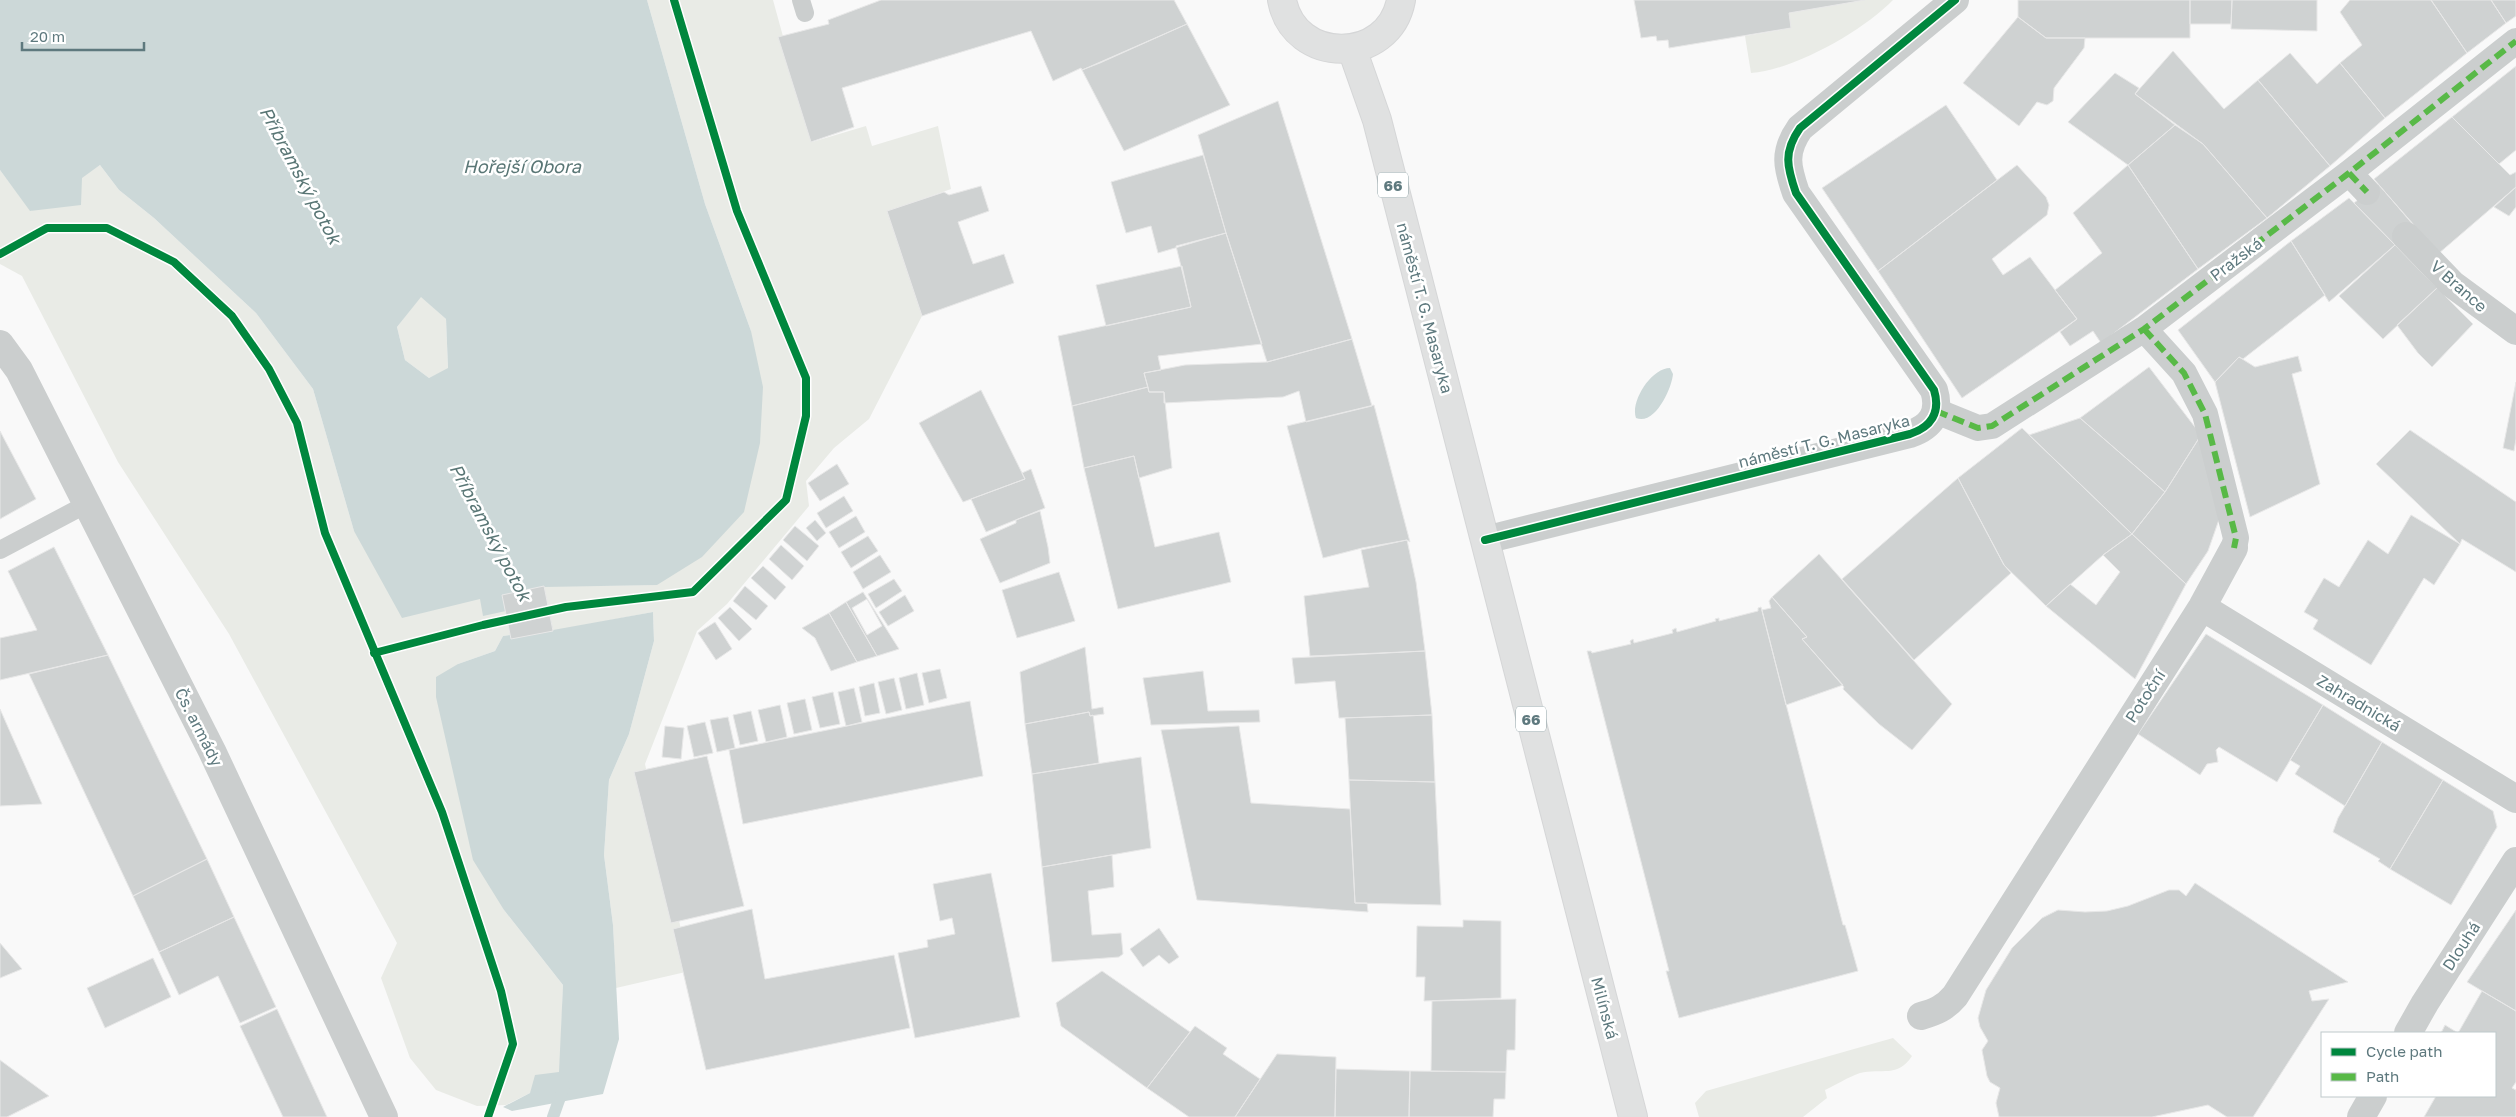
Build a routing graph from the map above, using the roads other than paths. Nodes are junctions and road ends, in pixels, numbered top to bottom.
1 (1282, 0) edge
2 (1401, 0) edge
3 (1950, 6) edge
4 (2516, 41) edge
5 (1352, 49) junction
6 (2350, 173) junction
7 (2367, 192) dead end
8 (2406, 236) dead end
9 (2516, 332) edge
10 (2151, 336) junction
11 (0, 344) edge
12 (1936, 412) junction
13 (85, 505) junction
14 (1485, 540) junction
15 (2234, 548) joint
16 (0, 550) edge
17 (2202, 607) junction
18 (2516, 799) edge
19 (2516, 860) edge
20 (1577, 898) joint
21 (1921, 1016) dead end
22 (2409, 1032) edge
23 (2372, 1097) edge
24 (384, 1117) edge
25 (1633, 1117) edge
26 (2361, 1117) edge

1 - 5 main road
2 - 5 main road
3 - 12 street
4 - 6 street, Pražská
5 - 14 main road, náměstí T. G. Masaryka / 66
6 - 7 street
6 - 10 street, Pražská
8 - 9 street, V Brance
10 - 12 street, Pražská
10 - 15 street, Potoční
11 - 13 street, Čs. armády
12 - 14 street, náměstí T. G. Masaryka
13 - 16 lane
13 - 24 street, Čs. armády
14 - 20 main road, náměstí T. G. Masaryka / 66
15 - 17 street, Potoční
17 - 18 street, Zahradnická
17 - 21 street, Potoční
19 - 22 street, Dlouhá
20 - 25 main road, Milínská / 66
23 - 26 street

